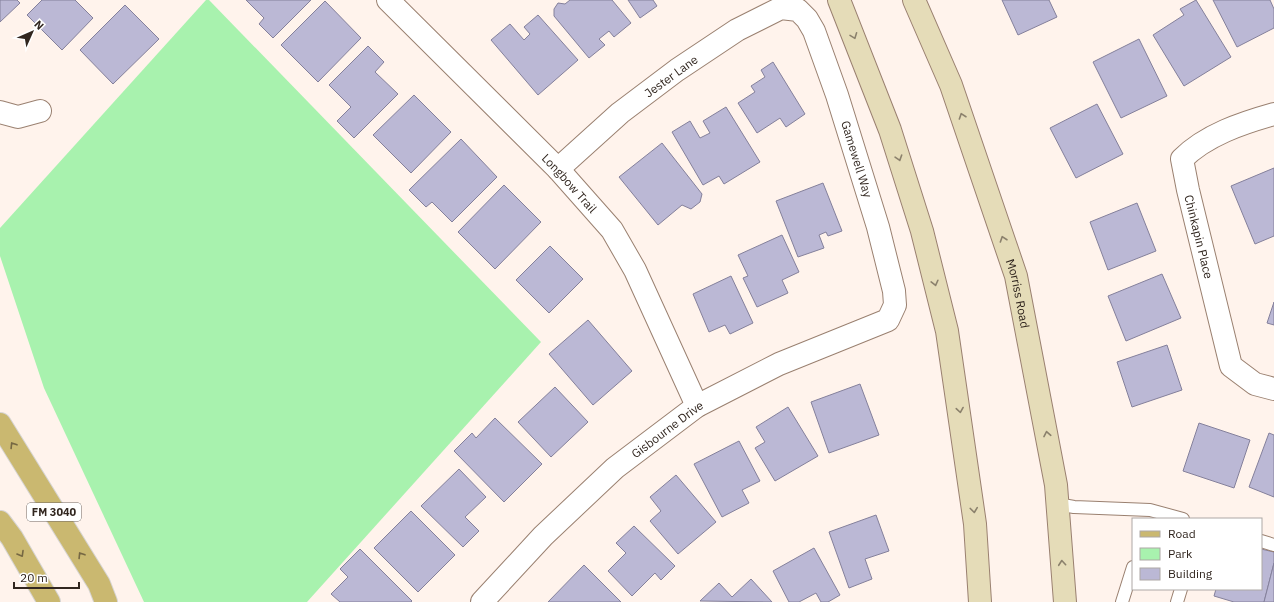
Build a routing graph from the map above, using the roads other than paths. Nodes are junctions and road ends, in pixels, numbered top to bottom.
1 (388, 0) edge
2 (840, 0) edge
3 (914, 0) edge
4 (798, 10) joint
5 (40, 111) dead end
6 (0, 112) edge
7 (1274, 114) edge
8 (558, 169) junction
9 (892, 315) joint
10 (1274, 389) edge
11 (696, 406) junction
12 (0, 424) edge
13 (1057, 504) junction
14 (1149, 514) edge
15 (1176, 518) edge
16 (0, 522) edge
17 (1262, 541) edge
18 (1274, 545) edge
19 (1132, 569) edge
20 (1181, 590) edge
21 (48, 602) edge
22 (106, 602) edge
23 (482, 602) edge
24 (980, 602) edge
25 (1065, 602) edge
26 (1122, 602) edge
27 (1177, 602) edge

1 - 8 street, Longbow Trail
2 -> 24 main road
13 -> 3 main road, Morriss Road
4 - 8 street, Jester Lane
4 - 9 street, Gamewell Way
5 - 6 street
7 - 10 street, Chinkapin Place
8 - 11 street, Longbow Trail
9 - 11 street, Gisbourne Drive
11 - 23 street, Gisbourne Drive
22 -> 12 main road, FM 3040
13 - 14 lane
25 -> 13 main road, Morriss Road
14 - 15 lane
16 -> 21 main road
17 - 18 lane
19 - 26 lane
20 - 27 lane

